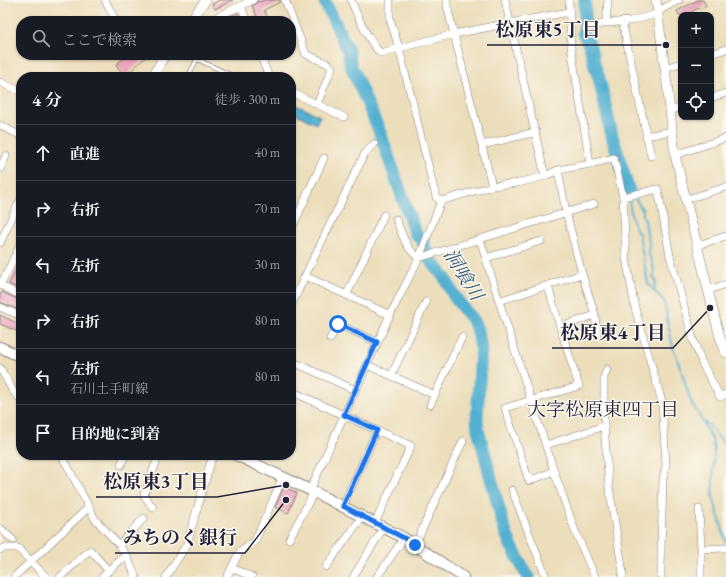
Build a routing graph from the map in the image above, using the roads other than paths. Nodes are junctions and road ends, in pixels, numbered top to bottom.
1 (105, 0) edge
2 (206, 0) edge
3 (285, 0) edge
4 (351, 0) edge
5 (390, 0) edge
6 (447, 0) edge
7 (505, 0) edge
8 (569, 0) edge
9 (608, 0) edge
10 (656, 0) edge
11 (679, 0) edge
12 (247, 2) edge
13 (569, 12) junction
14 (657, 14) junction
15 (113, 16) edge
16 (194, 16) edge
17 (218, 16) edge
18 (247, 16) edge
19 (291, 16) edge
20 (622, 21) junction
21 (510, 23) junction
22 (606, 23) junction
23 (296, 28) edge
24 (586, 29) dead end
25 (454, 34) junction
26 (399, 48) junction
27 (726, 49) edge
28 (714, 53) edge
29 (163, 60) edge
30 (196, 60) edge
31 (199, 60) edge
32 (262, 60) edge
33 (678, 64) edge
34 (665, 68) junction
35 (155, 72) edge
36 (190, 72) edge
37 (224, 72) edge
38 (267, 72) edge
39 (0, 82) edge
40 (16, 90) edge
41 (726, 93) edge
42 (296, 94) edge
43 (714, 97) edge
44 (317, 104) junction
45 (678, 108) edge
46 (670, 111) junction
47 (344, 117) dead end
48 (0, 126) edge
49 (672, 131) junction
50 (536, 132) junction
51 (16, 134) edge
52 (646, 136) junction
53 (726, 138) edge
54 (374, 144) dead end
55 (482, 145) junction
56 (676, 155) junction
57 (6, 156) dead end
58 (651, 156) dead end
59 (324, 158) dead end
60 (590, 164) junction
61 (0, 169) edge
62 (558, 170) junction
63 (545, 176) junction
64 (492, 186) junction
65 (726, 187) edge
66 (623, 197) junction
67 (686, 199) junction
68 (441, 201) junction
69 (594, 204) dead end
70 (16, 209) edge
71 (566, 212) junction
72 (384, 215) dead end
73 (296, 219) edge
74 (396, 219) dead end
75 (726, 236) edge
76 (480, 238) junction
77 (541, 242) dead end
78 (0, 243) edge
79 (698, 245) junction
80 (16, 252) edge
81 (419, 258) junction
82 (486, 258) junction
83 (3, 274) edge
84 (582, 274) junction
85 (305, 276) junction
86 (726, 284) edge
87 (0, 285) edge
88 (548, 286) junction
89 (709, 290) junction
90 (16, 293) edge
91 (347, 294) junction
92 (296, 295) edge
93 (499, 301) junction
94 (426, 302) dead end
95 (0, 307) edge
96 (16, 314) edge
97 (390, 315) junction
98 (595, 315) junction
99 (560, 327) junction
100 (597, 334) dead end
101 (723, 336) edge
102 (462, 337) dead end
103 (330, 339) dead end
104 (377, 342) junction
105 (0, 347) edge
106 (16, 353) edge
107 (726, 353) edge
108 (296, 363) edge
109 (366, 365) junction
110 (0, 368) edge
111 (607, 369) dead end
112 (391, 376) junction
113 (355, 390) junction
114 (296, 393) edge
115 (16, 394) edge
116 (726, 394) edge
117 (435, 395) junction
118 (531, 400) junction
119 (430, 405) dead end
120 (344, 415) junction
121 (604, 426) junction
122 (377, 430) junction
123 (463, 441) dead end
124 (546, 445) junction
125 (64, 460) edge
126 (123, 460) edge
127 (157, 460) edge
128 (211, 460) edge
129 (247, 460) edge
130 (121, 465) dead end
131 (554, 471) junction
132 (283, 477) junction
133 (512, 490) dead end
134 (312, 491) junction
135 (343, 506) junction
136 (90, 507) junction
137 (153, 508) dead end
138 (699, 508) dead end
139 (362, 516) junction
140 (144, 518) dead end
141 (379, 525) junction
142 (0, 528) edge
143 (404, 538) junction
144 (290, 539) dead end
145 (13, 540) dead end
146 (119, 545) junction
147 (415, 545) junction
148 (726, 548) edge
149 (701, 549) junction
150 (0, 550) edge
151 (126, 556) junction
152 (32, 561) junction
153 (326, 567) dead end
154 (232, 568) junction
155 (109, 571) junction
156 (239, 574) edge
157 (14, 577) edge
158 (46, 577) edge
159 (60, 577) edge
160 (102, 577) edge
161 (136, 577) edge
162 (166, 577) edge
163 (227, 577) edge
164 (252, 577) edge
165 (353, 577) edge
166 (377, 577) edge
167 (464, 577) edge
168 (546, 577) edge
169 (595, 577) edge
170 (622, 577) edge
171 (661, 577) edge
172 (701, 577) edge

1 - 15 street
2 - 16 street
3 - 19 street
4 - 26 street
5 - 26 street
6 - 25 street
7 - 21 street
8 - 13 street
9 - 22 street
10 - 14 street
11 - 14 street
12 - 17 street
12 - 18 street
13 - 21 street
13 - 60 street
14 - 20 street
14 - 34 street
20 - 22 street
20 - 52 street
21 - 25 street
21 - 50 street
22 - 24 street
23 - 44 street
25 - 26 street
25 - 55 street
26 - 68 street
27 - 28 street
29 - 35 street
30 - 36 lane
31 - 37 lane
32 - 38 street
33 - 34 street
34 - 46 street
39 - 40 street
41 - 43 street
42 - 44 street
44 - 47 street
45 - 46 street
46 - 49 street
48 - 51 street
49 - 52 street
49 - 56 street
50 - 55 street
50 - 63 street
52 - 58 street
53 - 56 street
54 - 85 street
55 - 64 street
56 - 67 street
57 - 61 street
59 - 73 street
60 - 62 street
60 - 66 street
62 - 63 street
62 - 71 street
63 - 64 street
64 - 68 street
65 - 67 street
66 - 116 street
66 - 171 street
67 - 79 street
68 - 81 street
69 - 71 street
70 - 78 street
71 - 76 street
71 - 84 street
72 - 91 street
74 - 81 street
75 - 79 street
76 - 81 street
76 - 82 street
77 - 82 street
79 - 89 street
80 - 83 street
81 - 97 street
82 - 93 street
83 - 87 street
84 - 88 street
84 - 98 street
85 - 91 street
85 - 92 street
86 - 89 street
87 - 90 street
88 - 93 street
88 - 99 street
89 - 101 street
91 - 97 street
93 - 118 street
94 - 112 street
95 - 96 street
97 - 104 street
98 - 99 street
98 - 100 street
99 - 118 street
101 - 107 street
102 - 117 street
103 - 104 street
104 - 109 street
105 - 106 main road
108 - 113 street
109 - 112 street
109 - 113 street
110 - 115 street
111 - 121 street
112 - 117 street
113 - 120 street
114 - 120 street
117 - 119 street
118 - 124 street
118 - 131 street
120 - 122 street
120 - 134 street
121 - 124 street
121 - 170 street
122 - 135 street
122 - 141 street
123 - 147 street
124 - 131 street
125 - 136 street
126 - 130 street
127 - 137 street
128 - 162 street
129 - 132 main road
131 - 169 street
132 - 134 main road
132 - 154 street
133 - 168 street
134 - 135 main road
134 - 144 street
135 - 139 main road
136 - 146 street
136 - 152 street
138 - 149 street
139 - 141 main road
139 - 153 street
140 - 146 street
141 - 143 main road
141 - 165 street
142 - 145 street
143 - 147 main road
143 - 166 street
146 - 151 street
147 - 167 main road
148 - 149 street
149 - 172 street
150 - 152 street
151 - 155 street
151 - 161 street
152 - 157 street
152 - 158 street
154 - 156 street
154 - 163 street
155 - 159 street
155 - 160 street
156 - 164 street

